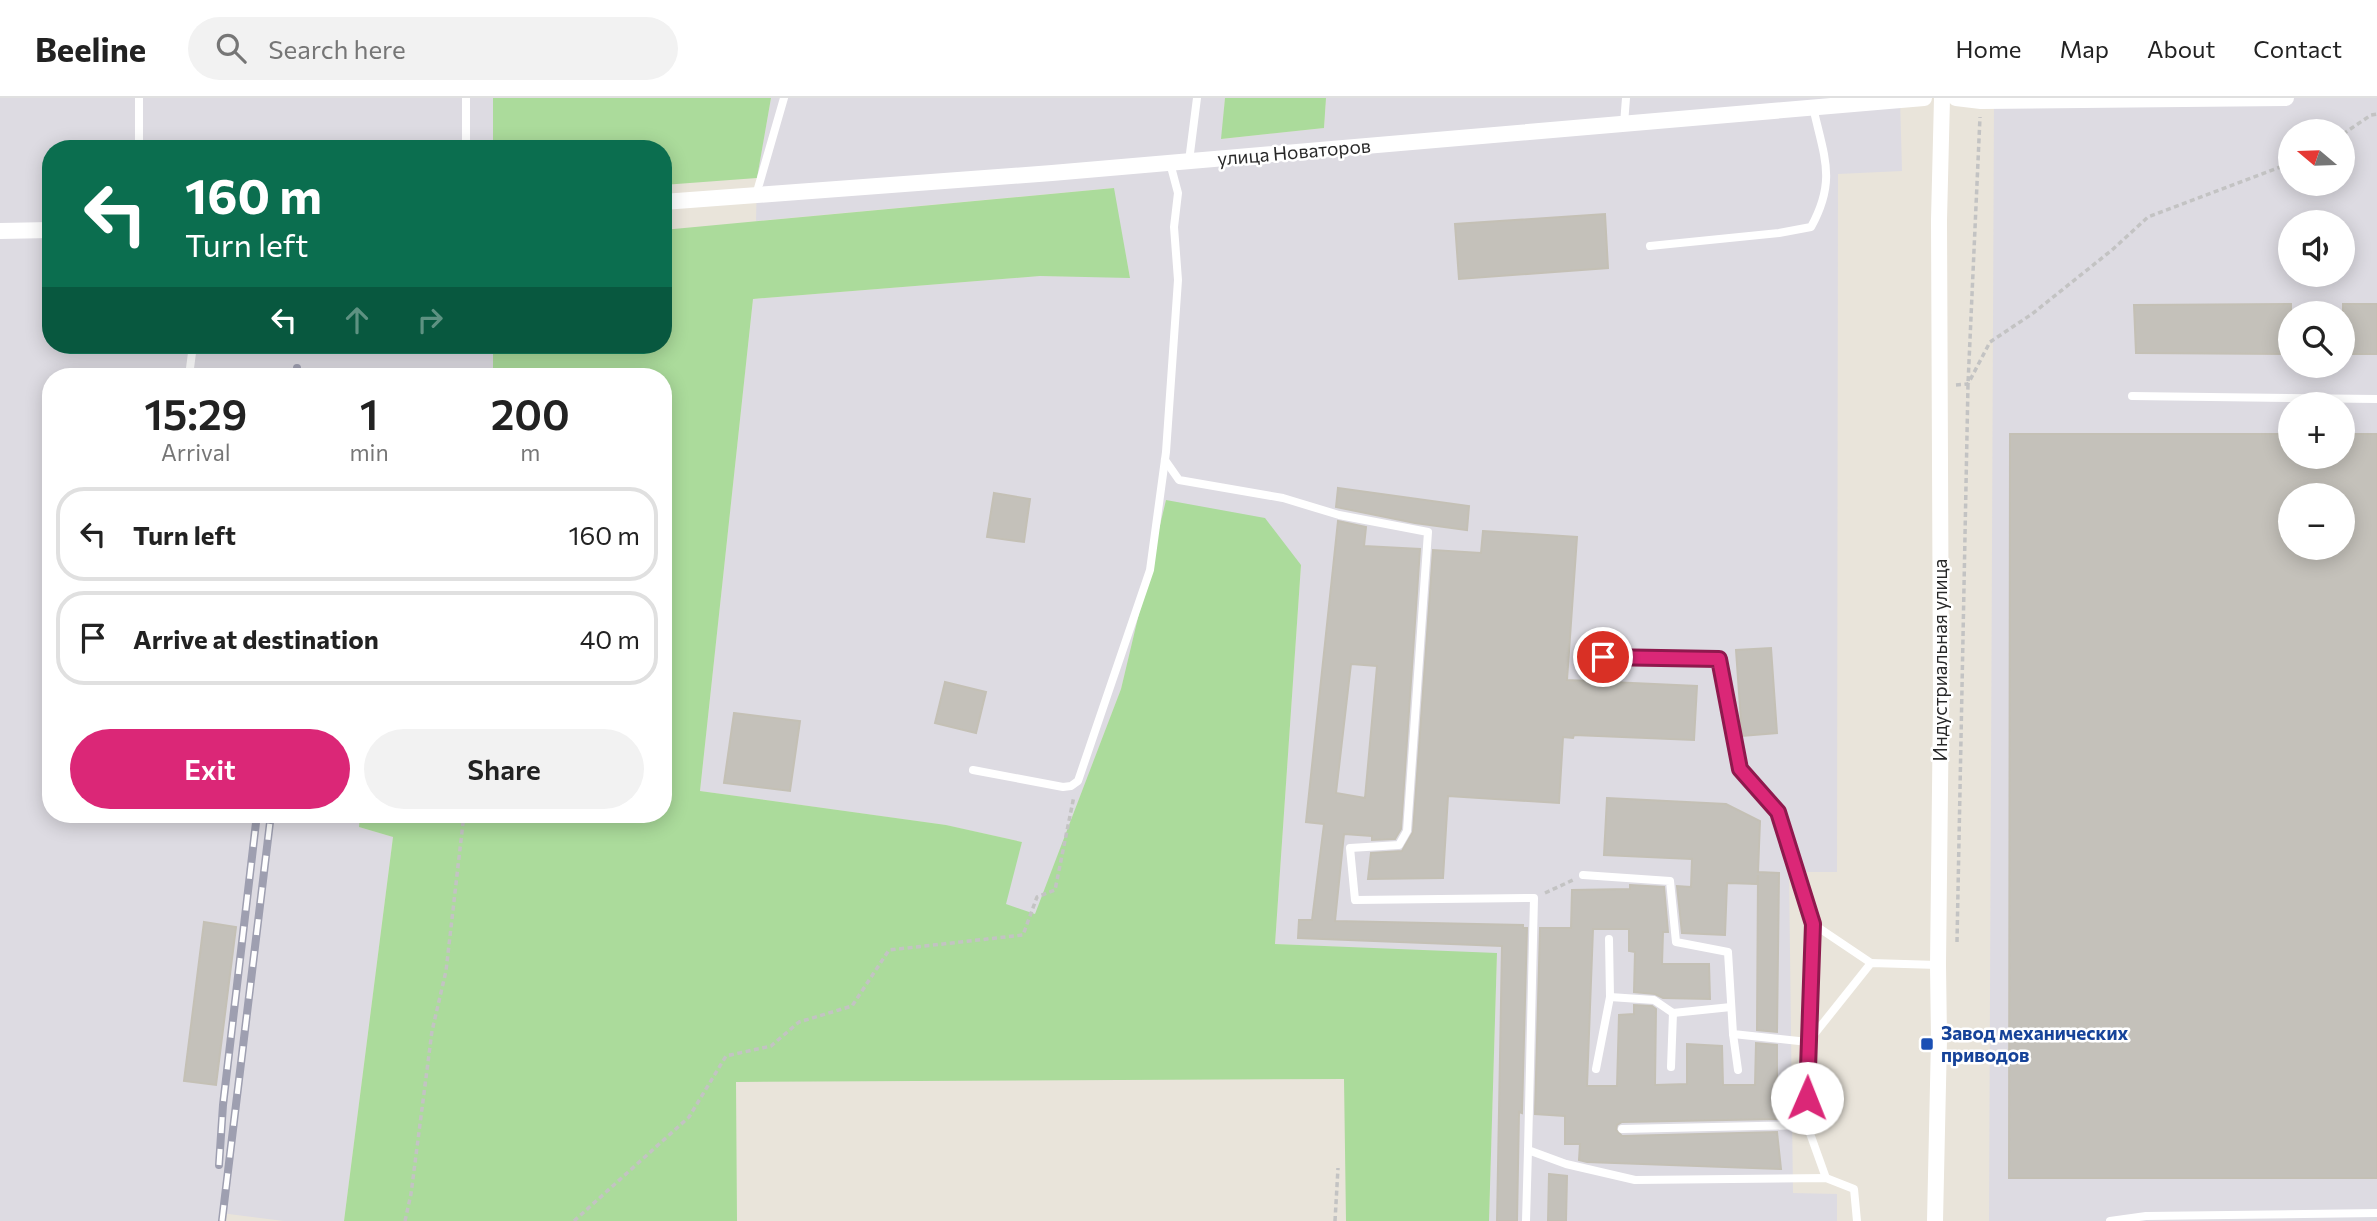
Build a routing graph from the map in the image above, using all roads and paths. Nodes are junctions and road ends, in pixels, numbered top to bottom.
1 (139, 98) edge
2 (466, 98) edge
3 (785, 98) edge
4 (1197, 98) edge
5 (1626, 98) edge
6 (1924, 98) edge
7 (1942, 98) edge
8 (1956, 98) edge
9 (2286, 98) edge
10 (1981, 101) junction
11 (1813, 107) junction
12 (2377, 114) edge
13 (1623, 124) junction
14 (2356, 125) edge
15 (139, 140) edge
16 (466, 140) edge
17 (1189, 161) junction
18 (1170, 163) junction
19 (2278, 168) edge
20 (756, 195) junction
21 (672, 201) edge
22 (42, 230) edge
23 (0, 231) edge
24 (1650, 246) dead end
25 (1968, 384) junction
26 (1938, 386) junction
27 (2132, 396) dead end
28 (2377, 399) edge
29 (1165, 460) junction
30 (1603, 657) dead end
31 (972, 770) dead end
32 (1078, 781) junction
33 (463, 823) edge
34 (1583, 875) joint
35 (1534, 898) junction
36 (1813, 924) junction
37 (1609, 939) dead end
38 (1957, 942) dead end
39 (1871, 963) junction
40 (1938, 965) junction
41 (1610, 997) junction
42 (1731, 1007) junction
43 (1672, 1013) junction
44 (1733, 1034) junction
45 (1808, 1042) junction
46 (1671, 1067) dead end
47 (1596, 1069) dead end
48 (1738, 1070) dead end
49 (1807, 1125) junction
50 (1622, 1129) dead end
51 (1528, 1150) junction
52 (1338, 1168) dead end
53 (1826, 1178) junction
54 (2377, 1213) edge
55 (2146, 1218) edge
56 (405, 1221) edge
57 (574, 1221) edge
58 (1335, 1221) edge
59 (1526, 1221) edge
60 (1857, 1221) edge
61 (1935, 1221) edge
62 (2110, 1221) edge

1 - 15 lane
2 - 16 lane
3 - 20 lane
4 - 17 lane
5 - 13 lane
6 - 11 street, улица Новаторов
7 - 26 street, Индустриальная улица
8 - 10 street
9 - 10 street
10 - 25 path
11 - 13 street, улица Новаторов
11 - 24 lane
12 - 14 path
13 - 17 street, улица Новаторов
17 - 18 street, улица Новаторов
18 - 20 street, улица Новаторов
18 - 29 lane
19 - 25 path
20 - 21 street, улица Новаторов
22 - 23 street
25 - 26 path
25 - 38 path
26 - 40 street, Индустриальная улица
27 - 28 lane
29 - 32 lane
29 - 35 lane
30 - 36 lane
31 - 32 lane
32 - 57 path
33 - 56 path
34 - 35 path
34 - 42 lane
35 - 51 lane
36 - 39 lane
36 - 45 lane
37 - 41 lane
39 - 40 lane
39 - 45 lane
40 - 61 street, Индустриальная улица
41 - 43 lane
41 - 47 lane
42 - 43 lane
42 - 44 lane
43 - 46 lane
44 - 45 lane
44 - 48 lane
45 - 49 lane
49 - 50 lane
49 - 53 lane
51 - 53 lane
51 - 59 lane
52 - 58 path
53 - 60 lane
54 - 55 lane
55 - 62 lane

